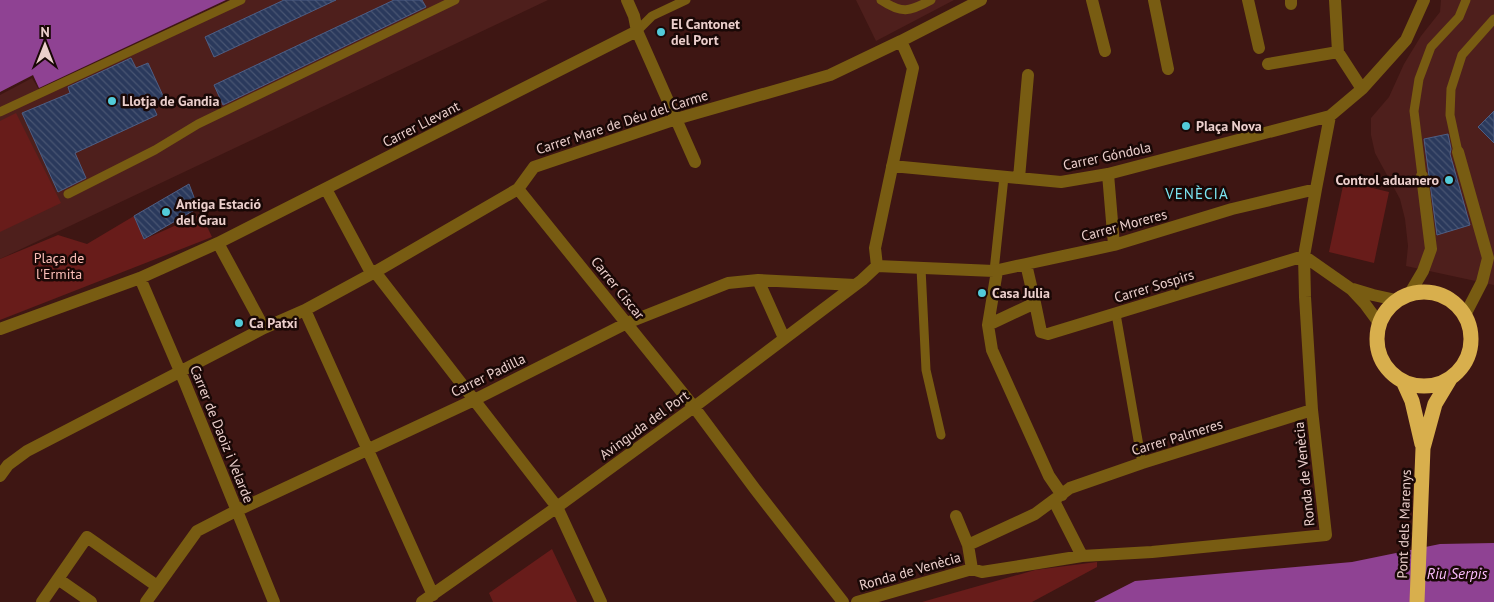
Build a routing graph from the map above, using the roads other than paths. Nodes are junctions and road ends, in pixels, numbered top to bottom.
1 (241, 0) edge
2 (433, 0) edge
3 (455, 0) edge
4 (627, 0) edge
5 (686, 0) edge
6 (881, 0) edge
7 (931, 0) edge
8 (981, 0) edge
9 (1092, 0) edge
10 (1154, 0) edge
11 (1248, 0) edge
12 (1335, 0) edge
13 (1424, 0) edge
14 (1466, 0) edge
15 (437, 9) junction
16 (1494, 19) edge
17 (637, 31) junction
18 (901, 41) junction
19 (1259, 48) dead end
20 (1105, 51) dead end
21 (1338, 52) junction
22 (1268, 64) dead end
23 (1168, 69) dead end
24 (1028, 75) dead end
25 (1362, 89) junction
26 (0, 112) edge
27 (1330, 116) junction
28 (676, 119) junction
29 (1458, 152) joint
30 (695, 162) dead end
31 (892, 166) junction
32 (1108, 174) junction
33 (1422, 176) joint
34 (1004, 177) junction
35 (1019, 178) junction
36 (326, 189) junction
37 (518, 189) junction
38 (1316, 189) junction
39 (68, 194) dead end
40 (218, 243) junction
41 (1114, 245) junction
42 (1304, 256) junction
43 (1026, 264) junction
44 (877, 266) junction
45 (921, 268) junction
46 (995, 271) junction
47 (375, 272) junction
48 (140, 278) junction
49 (758, 280) junction
50 (855, 284) junction
51 (1352, 289) junction
52 (1410, 293) junction
53 (1396, 300) junction
54 (1034, 303) junction
55 (305, 310) junction
56 (1116, 314) junction
57 (1465, 315) junction
58 (627, 323) junction
59 (1379, 324) junction
60 (988, 325) junction
61 (264, 328) junction
62 (0, 329) edge
63 (784, 338) junction
64 (180, 372) junction
65 (1450, 379) junction
66 (1403, 381) junction
67 (474, 400) junction
68 (694, 407) junction
69 (1312, 410) junction
70 (941, 435) dead end
71 (368, 448) junction
72 (1423, 448) junction
73 (4, 460) edge
74 (1142, 463) junction
75 (0, 476) edge
76 (1058, 498) junction
77 (557, 507) junction
78 (236, 511) junction
79 (956, 516) dead end
80 (968, 545) junction
81 (1082, 556) junction
82 (972, 569) junction
83 (58, 579) junction
84 (157, 586) junction
85 (428, 598) edge
86 (42, 602) edge
87 (90, 602) edge
88 (146, 602) edge
89 (274, 602) edge
90 (601, 602) edge
91 (843, 602) edge
92 (857, 602) edge
93 (1417, 602) edge

1 - 26 lane
2 - 15 lane
3 - 15 lane
4 - 17 street
5 - 17 lane
6 - 7 lane
8 - 18 street
9 - 20 street
10 - 23 street
11 - 19 street
12 - 21 street
13 - 25 street
14 - 33 lane
15 - 39 lane
16 - 29 lane
17 - 28 street
17 - 36 street, Carrer Llevant
18 - 28 street, Carrer Mare de Déu del Carme
18 - 31 street
21 - 22 street
21 - 25 street
24 - 35 street
25 - 27 street
27 - 32 street, Carrer Góndola
27 - 38 street, Ronda de Venècia
28 - 30 street
28 - 37 street, Carrer Mare de Déu del Carme
29 - 57 street
31 - 34 street, Carrer Góndola
31 - 44 street
32 - 35 street, Carrer Góndola
32 - 41 street
33 - 52 street
34 - 35 street, Carrer Góndola
34 - 46 lane
36 - 40 street, Carrer Llevant
36 - 47 street
37 - 47 street, Carrer Mare de Déu del Carme
37 - 58 street, Carrer Císcar
38 - 41 street, Carrer Moreres
38 - 42 street, Ronda de Venècia
40 - 48 street, Carrer Llevant
40 - 61 street
41 - 43 street, Carrer Moreres
42 - 51 street
42 - 56 street, Carrer Sospirs
42 - 69 street, Ronda de Venècia
43 - 46 street, Carrer Moreres
43 - 54 street
44 - 45 street, Carrer Moreres
44 - 50 street, Avinguda del Port
45 - 46 street, Carrer Moreres
45 - 70 lane
46 - 60 street
47 - 55 street, Carrer Mare de Déu del Carme
47 - 67 street
48 - 62 street, Carrer Llevant
48 - 64 street, Carrer de Daoiz i Velarde
49 - 50 street, Carrer Padilla
49 - 58 street, Carrer Padilla
49 - 63 street
50 - 63 street, Avinguda del Port
51 - 53 street
51 - 59 street
52 - 53 highway
52 - 57 highway
53 - 59 highway
54 - 56 street, Carrer Sospirs
54 - 60 street
55 - 61 street, Carrer Mare de Déu del Carme
55 - 71 street
56 - 74 lane
57 - 65 highway
58 - 67 street, Carrer Padilla
58 - 68 street, Carrer Císcar
59 - 66 highway
60 - 76 street
61 - 64 street, Carrer Mare de Déu del Carme
63 - 68 street, Avinguda del Port
64 - 73 street, Carrer Mare de Déu del Carme
64 - 78 street, Carrer de Daoiz i Velarde
65 - 66 highway
65 - 72 highway
66 - 72 highway
67 - 71 street, Carrer Padilla
67 - 77 street
68 - 77 street, Avinguda del Port
68 - 91 street, Carrer Císcar
69 - 74 street, Carrer Palmeres
69 - 81 street, Ronda de Venècia
71 - 78 street, Carrer Padilla
71 - 85 street
72 - 93 highway, Pont dels Marenys
73 - 75 street, Carrer Mare de Déu del Carme
74 - 76 street, Carrer Palmeres
76 - 80 street, Carrer Palmeres
76 - 81 street
77 - 85 street, Avinguda del Port
77 - 90 street
78 - 84 street, Carrer Padilla
78 - 89 street, Carrer de Daoiz i Velarde
79 - 80 street
80 - 82 street
81 - 82 street, Ronda de Venècia
82 - 92 street, Ronda de Venècia
83 - 84 street
83 - 86 street
83 - 87 street
84 - 88 street, Carrer Padilla

